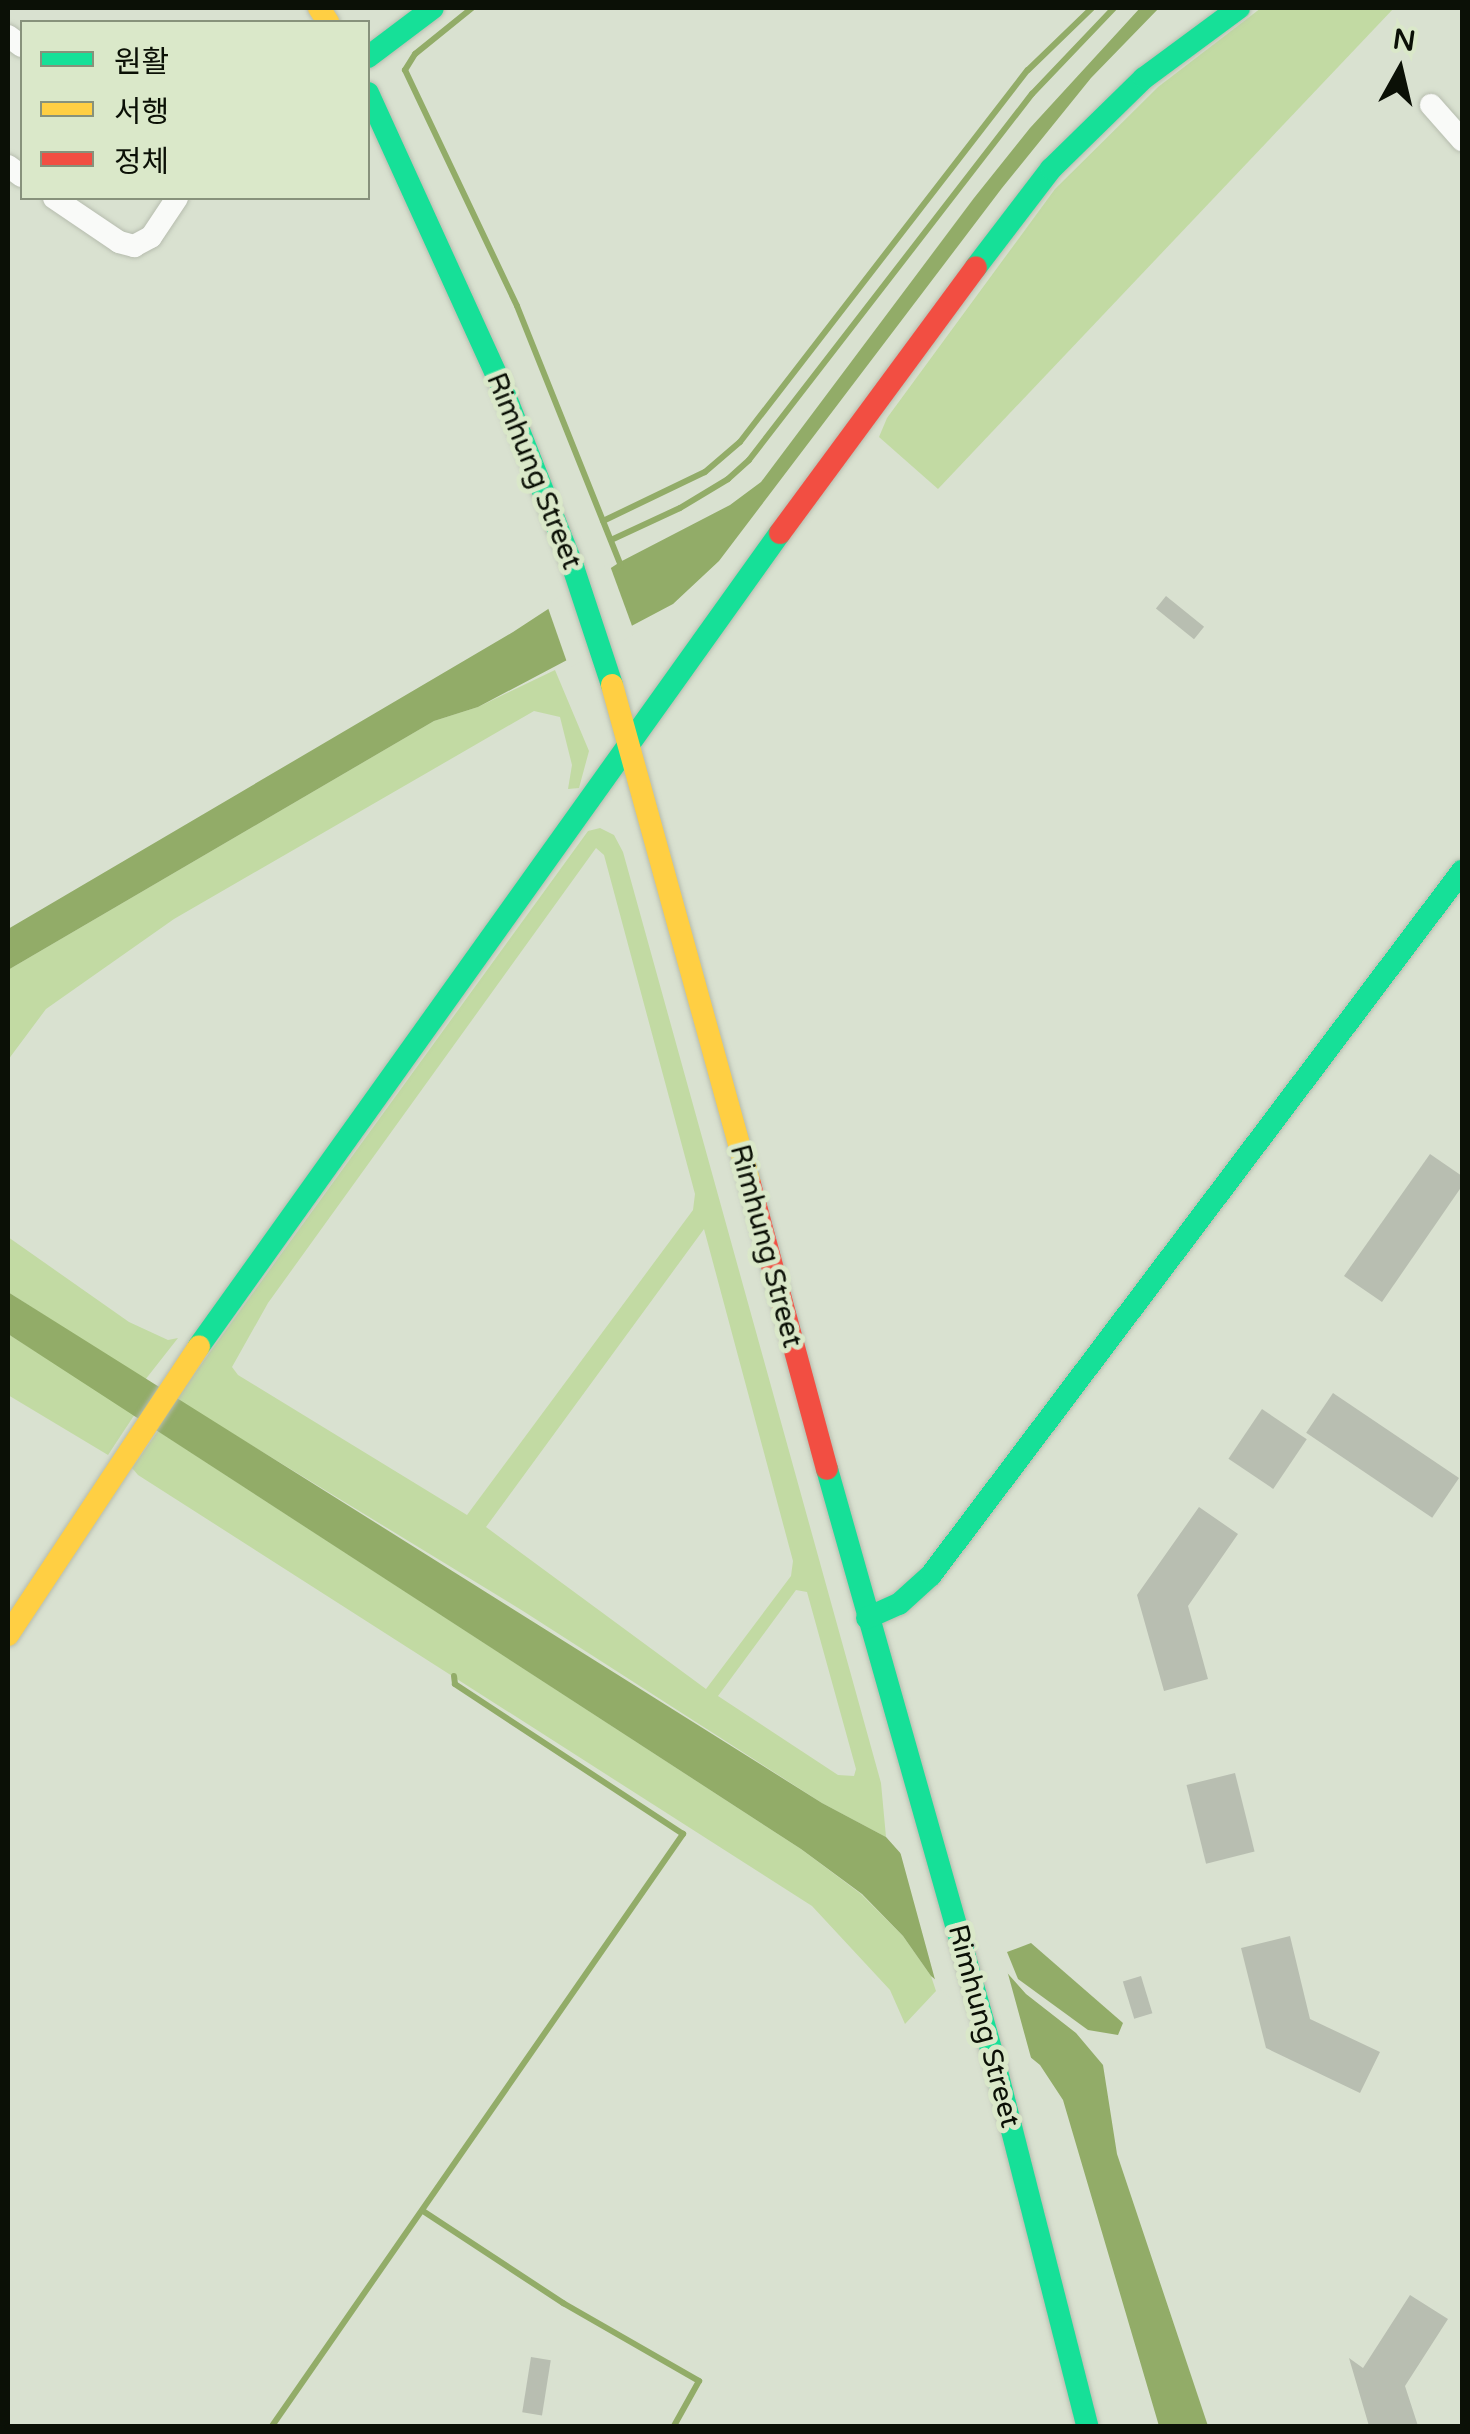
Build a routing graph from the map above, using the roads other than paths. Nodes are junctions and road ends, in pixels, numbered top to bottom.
1 (433, 8) edge
2 (1239, 8) edge
3 (370, 56) edge
4 (370, 97) edge
5 (1431, 106) dead end
6 (1462, 140) edge
7 (57, 200) edge
8 (176, 200) edge
9 (629, 739) junction
10 (1462, 871) edge
11 (867, 1618) junction
12 (8, 1636) edge
13 (1088, 2426) edge

1 - 3 street
2 - 9 street
4 - 9 street, Rimhung Street
5 - 6 street
7 - 8 street
9 - 11 street, Rimhung Street
9 - 12 street
10 - 11 street
11 - 13 street, Rimhung Street

